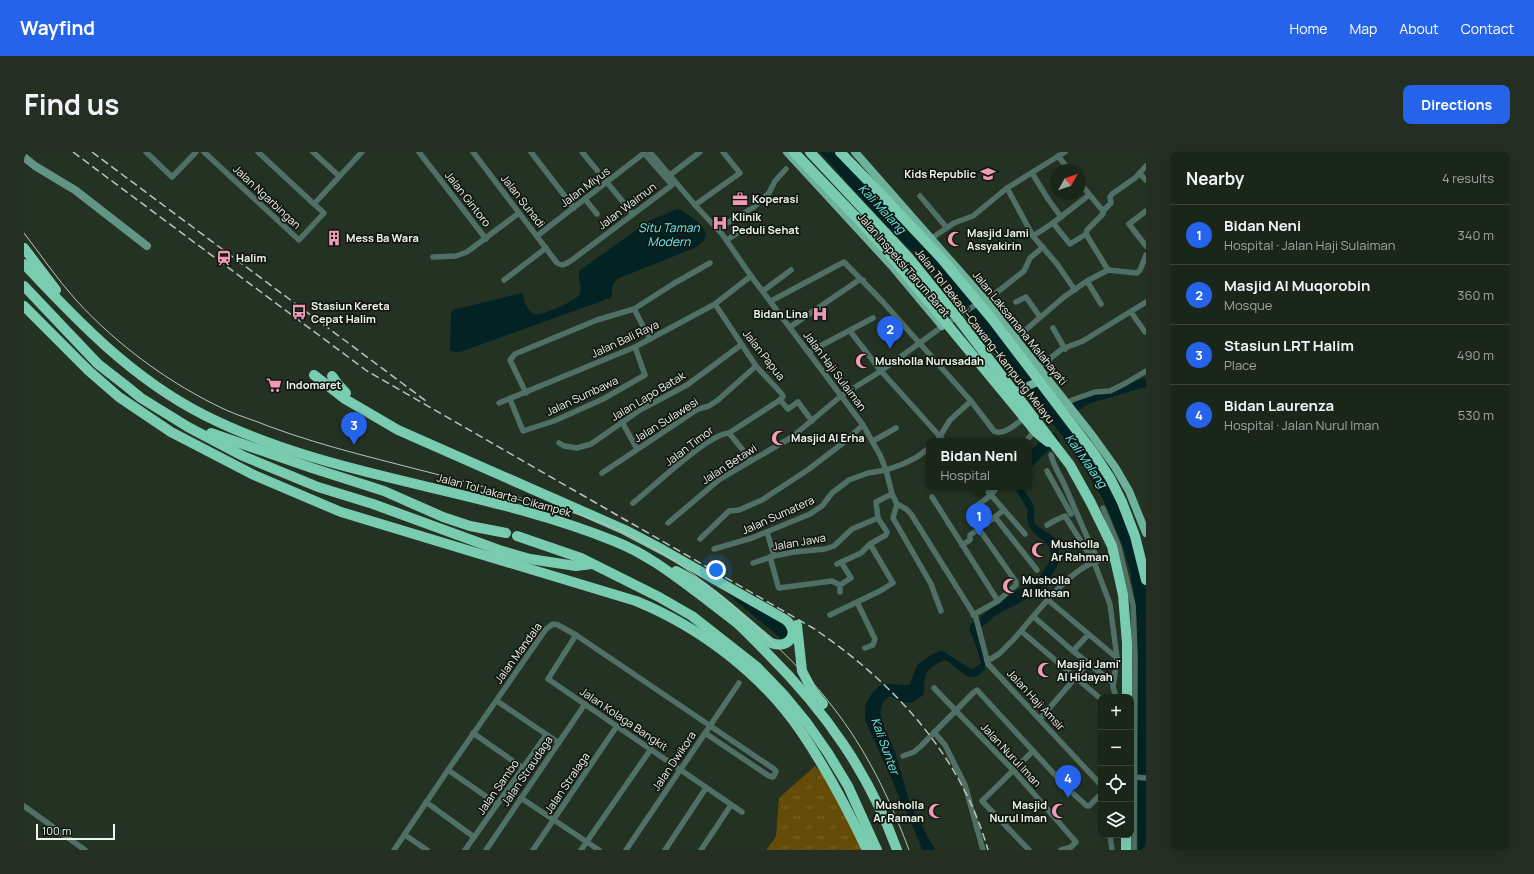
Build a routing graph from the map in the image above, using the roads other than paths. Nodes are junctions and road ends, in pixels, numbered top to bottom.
1 (146, 152) edge
2 (196, 152) edge
3 (204, 152) edge
4 (258, 152) edge
5 (313, 152) edge
6 (362, 152) edge
7 (419, 152) edge
8 (473, 152) edge
9 (531, 152) edge
10 (582, 152) edge
11 (646, 152) edge
12 (700, 152) edge
13 (723, 152) edge
14 (787, 152) edge
15 (794, 152) edge
16 (810, 152) edge
17 (840, 152) edge
18 (847, 152) edge
19 (855, 152) edge
20 (1065, 152) edge
21 (1058, 156) junction
22 (24, 157) edge
23 (24, 162) edge
24 (1064, 164) edge
25 (1146, 166) edge
26 (786, 169) dead end
27 (1032, 173) junction
28 (1140, 174) junction
29 (339, 176) junction
30 (670, 176) junction
31 (1146, 180) edge
32 (607, 183) junction
33 (1008, 188) junction
34 (876, 189) junction
35 (75, 190) junction
36 (1086, 191) edge
37 (1089, 195) junction
38 (920, 196) dead end
39 (585, 199) junction
40 (314, 204) junction
41 (695, 205) junction
42 (574, 208) junction
43 (1146, 211) edge
44 (519, 213) junction
45 (1103, 213) junction
46 (597, 214) dead end
47 (633, 214) junction
48 (1061, 217) junction
49 (1053, 223) junction
50 (947, 228) junction
51 (717, 229) junction
52 (743, 229) dead end
53 (1086, 234) junction
54 (537, 236) junction
55 (1033, 236) junction
56 (932, 238) junction
57 (486, 239) junction
58 (727, 240) junction
59 (147, 246) dead end
60 (1146, 246) edge
61 (24, 248) edge
62 (546, 248) junction
63 (1043, 248) junction
64 (433, 257) dead end
65 (1145, 260) edge
66 (557, 263) joint
67 (710, 263) dead end
68 (24, 264) edge
69 (791, 270) dead end
70 (1108, 270) junction
71 (751, 276) junction
72 (504, 280) dead end
73 (863, 280) junction
74 (1087, 281) junction
75 (24, 286) edge
76 (1075, 290) junction
77 (763, 291) junction
78 (986, 300) junction
79 (771, 301) junction
80 (1016, 302) dead end
81 (1146, 302) edge
82 (715, 304) junction
83 (1101, 304) dead end
84 (24, 306) edge
85 (634, 309) junction
86 (1131, 312) junction
87 (1040, 317) junction
88 (873, 318) dead end
89 (943, 326) junction
90 (790, 327) junction
91 (1053, 328) dead end
92 (850, 331) junction
93 (1145, 332) dead end
94 (91, 334) junction
95 (650, 339) junction
96 (1017, 341) junction
97 (919, 344) junction
98 (741, 345) junction
99 (635, 347) junction
100 (1065, 348) junction
101 (809, 352) junction
102 (756, 366) junction
103 (1038, 368) junction
104 (881, 371) junction
105 (1146, 371) edge
106 (314, 375) dead end
107 (332, 376) dead end
108 (1041, 380) junction
109 (526, 393) junction
110 (1004, 395) junction
111 (841, 396) junction
112 (510, 399) junction
113 (780, 400) junction
114 (971, 401) junction
115 (499, 403) dead end
116 (1068, 405) junction
117 (1022, 420) junction
118 (179, 421) junction
119 (812, 421) junction
120 (622, 422) junction
121 (863, 425) junction
122 (896, 428) dead end
123 (728, 432) junction
124 (938, 438) edge
125 (941, 438) edge
126 (1029, 438) edge
127 (873, 441) junction
128 (559, 443) dead end
129 (637, 449) junction
130 (926, 450) edge
131 (1054, 451) junction
132 (751, 460) junction
133 (886, 470) junction
134 (1047, 471) dead end
135 (602, 473) dead end
136 (987, 490) edge
137 (995, 490) edge
138 (892, 494) junction
139 (991, 495) junction
140 (932, 496) dead end
141 (633, 503) dead end
142 (897, 504) junction
143 (1103, 508) dead end
144 (1004, 510) junction
145 (1071, 515) junction
146 (995, 516) junction
147 (878, 518) junction
148 (668, 523) dead end
149 (987, 524) junction
150 (1048, 525) dead end
151 (979, 529) junction
152 (1146, 530) edge
153 (767, 532) junction
154 (506, 533) dead end
155 (1026, 534) dead end
156 (517, 536) dead end
157 (700, 539) dead end
158 (870, 544) junction
159 (962, 544) junction
160 (714, 549) dead end
161 (640, 553) junction
162 (772, 556) junction
163 (1122, 559) junction
164 (1096, 561) junction
165 (753, 563) dead end
166 (592, 564) junction
167 (1037, 570) dead end
168 (1146, 580) edge
169 (840, 584) junction
170 (840, 592) dead end
171 (1048, 600) junction
172 (998, 601) junction
173 (857, 602) junction
174 (941, 611) dead end
175 (830, 615) dead end
176 (975, 617) junction
177 (1034, 617) junction
178 (1021, 631) junction
179 (1088, 634) junction
180 (576, 635) junction
181 (865, 648) dead end
182 (1073, 651) junction
183 (1135, 657) junction
184 (1117, 658) junction
185 (987, 660) junction
186 (1088, 663) junction
187 (1075, 679) junction
188 (739, 683) dead end
189 (1113, 683) junction
190 (934, 688) dead end
191 (1115, 694) edge
192 (1127, 694) edge
193 (1098, 697) edge
194 (497, 701) junction
195 (585, 704) junction
196 (955, 711) junction
197 (1040, 719) junction
198 (618, 726) junction
199 (710, 726) junction
200 (1133, 730) edge
201 (934, 732) junction
202 (473, 733) junction
203 (705, 733) junction
204 (546, 735) junction
205 (559, 743) junction
206 (1134, 747) edge
207 (651, 749) junction
208 (743, 749) junction
209 (848, 750) junction
210 (1033, 751) junction
211 (739, 755) junction
212 (903, 756) dead end
213 (523, 768) junction
214 (448, 770) junction
215 (680, 770) junction
216 (1013, 770) junction
217 (1136, 777) junction
218 (1146, 778) edge
219 (1098, 782) edge
220 (706, 788) junction
221 (1098, 797) edge
222 (521, 798) junction
223 (426, 802) junction
224 (1133, 802) edge
225 (497, 804) junction
226 (731, 805) junction
227 (24, 806) edge
228 (742, 812) dead end
229 (554, 820) junction
230 (405, 835) junction
231 (474, 837) junction
232 (1110, 838) edge
233 (1126, 838) edge
234 (1134, 838) edge
235 (586, 842) junction
236 (1072, 849) edge
237 (85, 850) edge
238 (394, 850) edge
239 (427, 850) edge
240 (466, 850) edge
241 (486, 850) edge
242 (533, 850) edge
243 (581, 850) edge
244 (598, 850) edge
245 (626, 850) edge
246 (665, 850) edge
247 (702, 850) edge
248 (867, 850) edge
249 (877, 850) edge
250 (897, 850) edge
251 (983, 850) edge
252 (1029, 850) edge
253 (1061, 850) edge
254 (1112, 850) edge
255 (1126, 850) edge
256 (1134, 850) edge

1 - 2 street
3 - 40 street, Jalan Ngarbingan
4 - 40 street
5 - 29 street
6 - 29 street
7 - 57 street, Jalan Gintoro
8 - 44 street, Jalan Suhadi
9 - 42 street
10 - 32 street
11 - 30 street, Jalan Haji Sulaiman
11 - 32 street, Jalan Miyus
11 - 47 street, Jalan Waimun
12 - 30 street
13 - 41 street
14 - 89 main road, Jalan Inspeksi Tarum Barat
15 - 131 highway, bridge
16 - 131 highway, Jalan Tol Bekasi–Cawang–Kampung Melayu, bridge
17 - 34 highway, Jalan Tol Bekasi–Cawang–Kampung Melayu
18 - 34 highway
19 - 56 main road, Jalan Laksamana Malahayati
20 - 21 street
21 - 24 street
21 - 27 street
22 - 35 street
23 - 35 street
25 - 28 street
26 - 51 street
27 - 33 street
27 - 48 street
28 - 31 street
28 - 45 street
29 - 40 street
30 - 41 street, Jalan Haji Sulaiman
32 - 39 street, Jalan Miyus
32 - 47 street
33 - 50 street
33 - 55 street
34 - 168 highway, Jalan Tol Bekasi–Cawang–Kampung Melayu, bridge
35 - 59 street
36 - 37 street
37 - 45 street
37 - 48 street
38 - 50 street
39 - 42 street, Jalan Miyus
39 - 46 street
41 - 51 street, Jalan Haji Sulaiman
42 - 54 street, Jalan Miyus
43 - 60 street
44 - 54 street, Jalan Suhadi
44 - 57 street
45 - 53 street
47 - 66 street, Jalan Waimun
48 - 49 street
49 - 53 street
49 - 55 street
50 - 56 street
51 - 58 street, Jalan Haji Sulaiman
52 - 58 street
53 - 70 street
54 - 62 street, Jalan Suhadi
55 - 63 street
56 - 78 main road, Jalan Laksamana Malahayati
57 - 64 street
58 - 71 street, Jalan Haji Sulaiman
61 - 94 highway
62 - 66 street, Jalan Suhadi
62 - 72 street
63 - 76 street
63 - 78 street, Jalan Betawi
65 - 70 street
67 - 85 street
68 - 94 highway, Jalan Tol Jakarta–Cikampek
69 - 77 street
70 - 74 street
71 - 77 street, Jalan Haji Sulaiman
71 - 82 street, Jalan Bali Raya
73 - 79 street
73 - 90 street
73 - 97 street
74 - 76 street
74 - 83 street
75 - 118 highway
76 - 87 street
77 - 79 street, Jalan Haji Sulaiman
78 - 89 street, Jalan Betawi
78 - 96 main road, Jalan Laksamana Malahayati
79 - 90 street, Jalan Haji Sulaiman
80 - 87 street
81 - 86 street
82 - 95 street, Jalan Bali Raya
82 - 98 street, Jalan Papua
84 - 248 highway
85 - 95 street
85 - 109 street
86 - 93 street
86 - 100 street
87 - 96 street
88 - 92 street
89 - 97 street, Jalan Betawi
89 - 110 main road, Jalan Inspeksi Tarum Barat
90 - 101 street, Jalan Haji Sulaiman
91 - 100 street
92 - 101 street
92 - 104 street
94 - 161 highway, Jalan Tol Jakarta–Cikampek
95 - 99 street, Jalan Bali Raya
96 - 103 main road, Jalan Laksamana Malahayati
96 - 108 main road
97 - 104 street, Jalan Betawi
97 - 114 street
98 - 102 street, Jalan Papua
98 - 120 street, Jalan Lapo Batak
99 - 109 street, Jalan Bali Raya
99 - 112 street, Jalan Sumbawa
100 - 103 street
101 - 111 street, Jalan Haji Sulaiman
102 - 113 street, Jalan Papua
102 - 129 street, Jalan Sulawesi
103 - 116 main road, Jalan Laksamana Malahayati
104 - 111 street, Jalan Betawi
104 - 124 street
105 - 116 street
106 - 161 highway
107 - 209 highway
108 - 110 main road, bridge
108 - 116 main road
109 - 112 street, Jalan Bali Raya
110 - 117 street
111 - 119 street, Jalan Betawi
111 - 121 street, Jalan Haji Sulaiman
112 - 115 street, Jalan Bali Raya
113 - 119 street
113 - 123 street, Jalan Timor
114 - 117 street
114 - 125 street
116 - 152 main road, Jalan Laksamana Malahayati
117 - 126 street
118 - 154 highway
118 - 166 highway
119 - 132 street, Jalan Betawi
120 - 128 street, Jalan Lapo Batak
120 - 129 street
121 - 127 street, Jalan Haji Sulaiman
121 - 157 street
122 - 127 street
123 - 132 street
123 - 141 street, Jalan Timor
127 - 133 street, Jalan Haji Sulaiman
129 - 135 street, Jalan Sulawesi
130 - 133 street, Jalan Sumatera
131 - 145 street
131 - 192 highway, Jalan Tol Bekasi–Cawang–Kampung Melayu, bridge
132 - 148 street, Jalan Betawi
133 - 138 street, Jalan Haji Sulaiman
133 - 153 street, Jalan Sumatera
134 - 145 street
136 - 139 street
137 - 139 street
138 - 142 street, Jalan Haji Sulaiman
138 - 147 street
139 - 144 street
139 - 149 street
140 - 159 street
142 - 174 street
142 - 176 street, Jalan Haji Sulaiman
143 - 163 street
144 - 146 street
144 - 155 street
145 - 150 street
145 - 164 street
145 - 164 street
146 - 149 street
146 - 167 street
147 - 158 street
147 - 162 street, Jalan Jawa
149 - 151 street
151 - 159 street
151 - 172 street
153 - 160 street, Jalan Sumatera
153 - 162 street
156 - 166 highway
158 - 169 street
158 - 173 street
159 - 172 street
161 - 209 highway, Jalan Tol Jakarta–Cikampek
162 - 165 street, Jalan Jawa
162 - 169 street
163 - 164 street
163 - 183 street
164 - 171 street
164 - 184 street
166 - 249 highway
169 - 170 street
171 - 177 street
171 - 179 street
172 - 176 street
173 - 175 street
173 - 181 street
176 - 185 street, Jalan Haji Amsir
177 - 178 street
177 - 182 street
178 - 185 street
178 - 187 street
179 - 182 street
179 - 184 street
180 - 194 street, Jalan Mandala
180 - 195 street, Jalan Kolaga Bangkit
180 - 199 street, Jalan Mandala
182 - 186 street
183 - 184 street
183 - 200 street
184 - 189 street
185 - 197 street, Jalan Haji Amsir
186 - 187 street
186 - 189 street
187 - 193 street
187 - 197 street
188 - 199 street, Jalan Dwikora
189 - 191 street
190 - 196 street, Jalan Nurul Iman
194 - 202 street, Jalan Mandala
194 - 204 street
195 - 198 street, Jalan Kolaga Bangkit
195 - 205 street, Jalan Straudaga
196 - 201 street
196 - 210 street
196 - 216 street, Jalan Nurul Iman
197 - 219 street, Jalan Haji Amsir
198 - 207 street, Jalan Kolaga Bangkit
198 - 229 street, Jalan Stralaga
199 - 203 street, Jalan Dwikora
199 - 208 street, Jalan Mandala
201 - 212 street
201 - 251 street
202 - 213 street
202 - 214 street, Jalan Mandala
203 - 211 street
203 - 215 street, Jalan Dwikora
204 - 205 street
204 - 213 street, Jalan Sambo
205 - 222 street, Jalan Straudaga
206 - 217 street
207 - 215 street, Jalan Kolaga Bangkit
207 - 235 street
208 - 211 street
208 - 211 street, Jalan Mandala
209 - 250 highway, Jalan Tol Jakarta–Cikampek
210 - 216 street
210 - 221 street
213 - 225 street, Jalan Sambo
214 - 223 street, Jalan Mandala
214 - 225 street
215 - 220 street, Jalan Kolaga Bangkit
215 - 245 street, Jalan Dwikora
216 - 236 street, Jalan Nurul Iman
216 - 252 street
217 - 218 street
217 - 224 street
220 - 226 street, Jalan Kolaga Bangkit
220 - 246 street
222 - 229 street
222 - 241 street, Jalan Straudaga
223 - 230 street, Jalan Mandala
223 - 231 street
225 - 231 street, Jalan Sambo
226 - 228 street, Jalan Kolaga Bangkit
226 - 247 street
227 - 237 street
229 - 235 street
229 - 242 street, Jalan Stralaga
230 - 238 street, Jalan Mandala
230 - 239 street
231 - 240 street, Jalan Sambo
232 - 254 street
233 - 255 highway
234 - 256 street
235 - 243 street
235 - 244 street
236 - 253 street

